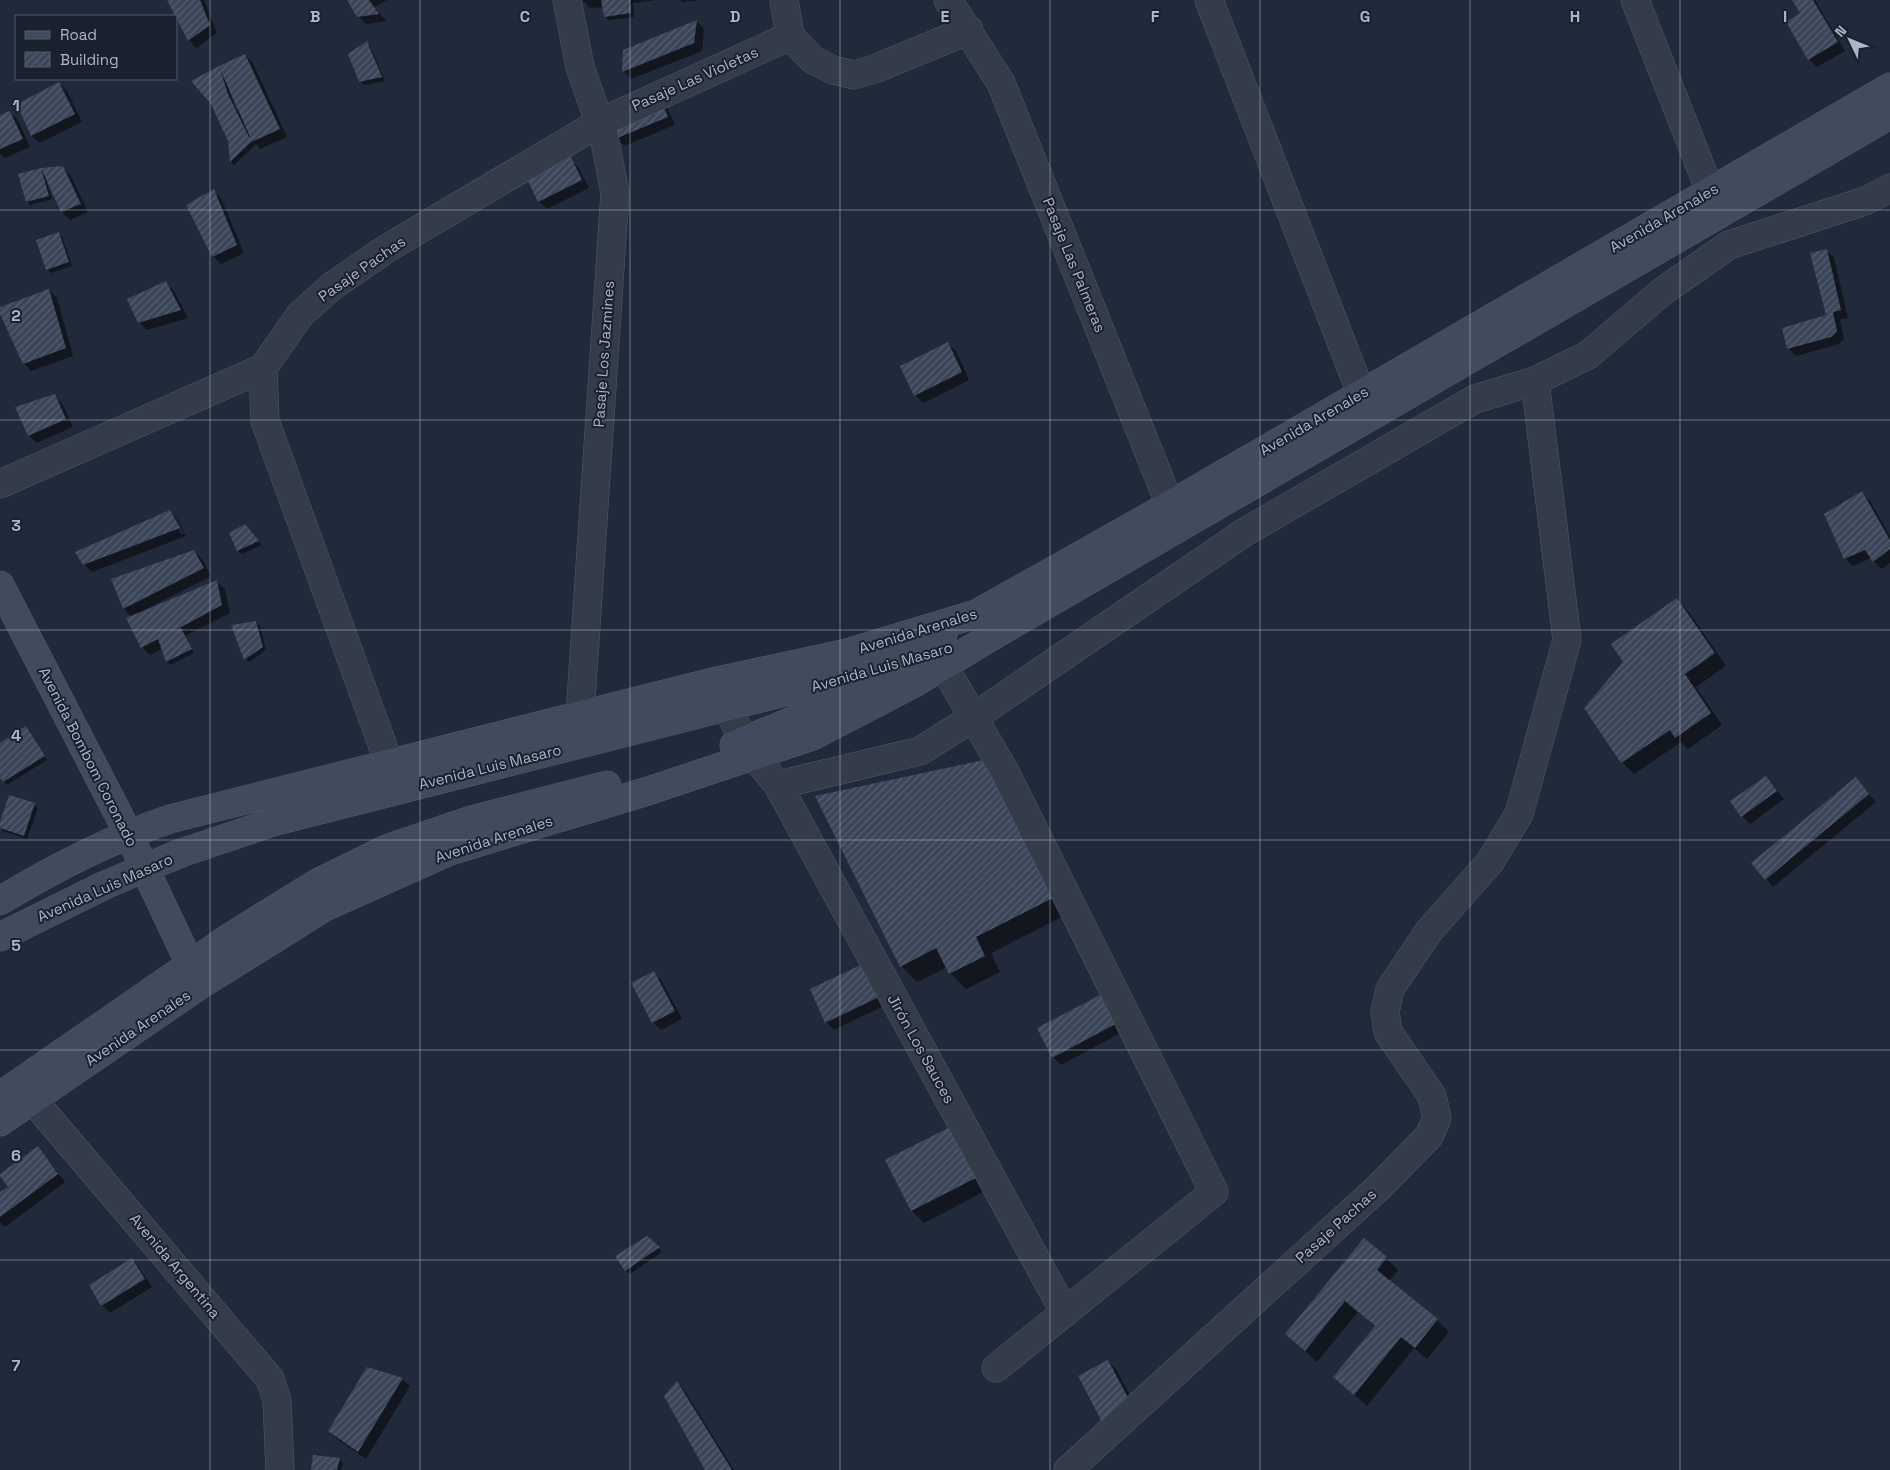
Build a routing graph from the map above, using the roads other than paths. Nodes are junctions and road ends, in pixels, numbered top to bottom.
1 (567, 0) edge
2 (784, 0) edge
3 (948, 0) edge
4 (1208, 0) edge
5 (1635, 0) edge
6 (969, 30) junction
7 (790, 36) junction
8 (1890, 87) edge
9 (1890, 115) edge
10 (599, 122) junction
11 (1890, 188) edge
12 (1714, 204) junction
13 (263, 368) junction
14 (1535, 381) junction
15 (1361, 393) junction
16 (0, 484) edge
17 (1170, 505) junction
18 (0, 584) edge
19 (976, 614) junction
20 (936, 654) junction
21 (898, 662) junction
22 (708, 683) joint
23 (726, 707) junction
24 (580, 715) junction
25 (974, 717) junction
26 (749, 748) junction
27 (389, 763) junction
28 (778, 785) junction
29 (128, 833) junction
30 (145, 868) junction
31 (0, 901) edge
32 (0, 937) edge
33 (195, 975) junction
34 (18, 1093) edge
35 (0, 1122) edge
36 (1065, 1313) junction
37 (996, 1368) dead end
38 (280, 1470) edge
39 (1068, 1470) edge

1 - 10 street, Pasaje Los Jazmines
2 - 7 street
3 - 6 street, Pasaje Las Palmeras
4 - 15 street
5 - 12 street
6 - 7 street
6 - 17 street, Pasaje Las Palmeras
7 - 10 street, Pasaje Las Violetas
8 - 12 main road, Avenida Arenales
9 - 12 main road
10 - 13 street, Pasaje Pachas
10 - 24 street, Pasaje Los Jazmines
11 - 14 street
12 - 15 main road, Avenida Arenales
12 - 20 main road, Avenida Arenales
13 - 16 street
13 - 27 street
14 - 25 street
14 - 39 street, Pasaje Pachas
15 - 17 main road, Avenida Arenales
17 - 19 main road, Avenida Arenales
18 - 29 main road, Avenida Bombom Coronado
19 - 20 main road
19 - 22 main road, Avenida Arenales
20 - 21 main road
20 - 25 street
20 - 26 main road, Avenida Arenales
21 - 23 main road, Avenida Luis Masaro
21 - 26 main road
22 - 24 main road, Avenida Luis Masaro
23 - 26 street
23 - 30 main road, Avenida Luis Masaro
24 - 27 main road, Avenida Luis Masaro
25 - 28 street
25 - 36 street
26 - 28 street, Jirón Los Sauces
26 - 33 main road
27 - 29 main road, Avenida Luis Masaro
28 - 36 street, Jirón Los Sauces
29 - 30 main road, Avenida Bombom Coronado
29 - 31 main road, Avenida Luis Masaro
30 - 32 main road, Avenida Luis Masaro
30 - 33 main road, Avenida Bombom Coronado
33 - 34 main road
34 - 35 main road
34 - 38 street, Avenida Argentina
36 - 37 street

